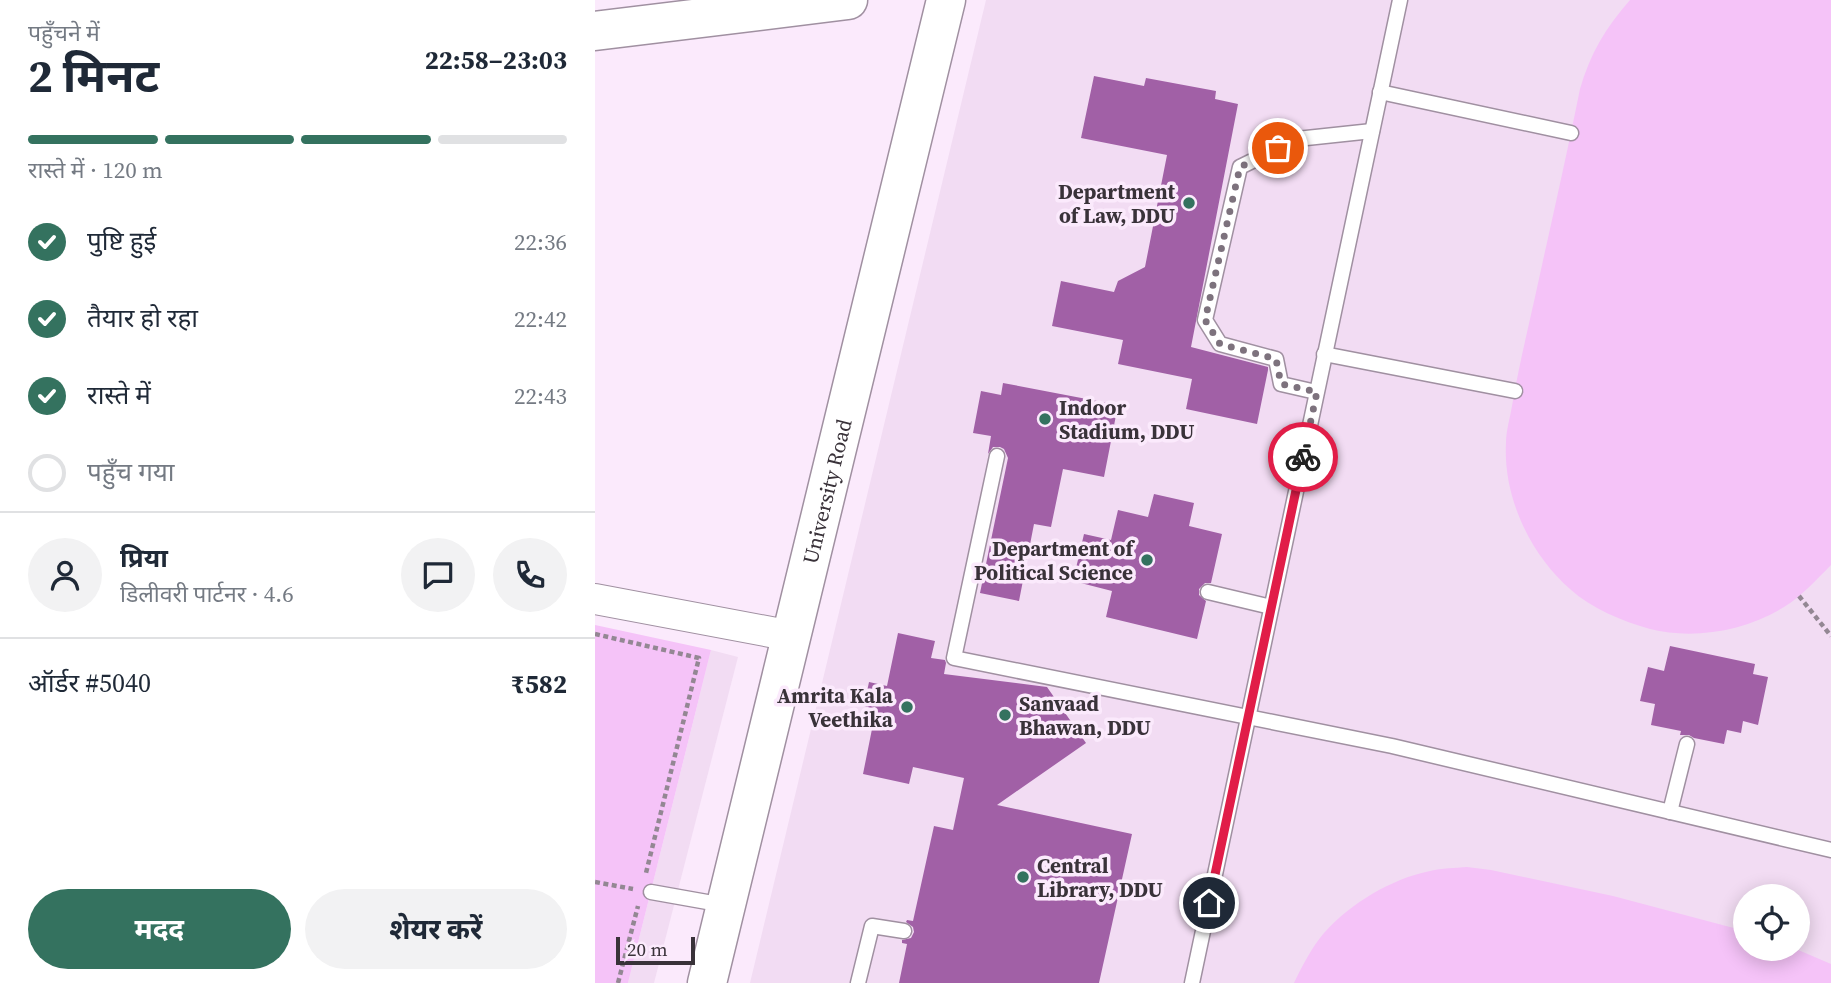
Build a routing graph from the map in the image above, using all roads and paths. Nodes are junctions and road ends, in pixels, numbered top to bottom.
1 (848, 0) edge
2 (946, 0) edge
3 (1400, 0) edge
4 (595, 31) edge
5 (1380, 92) junction
6 (1372, 131) junction
7 (1570, 133) dead end
8 (1324, 354) junction
9 (1515, 391) dead end
10 (1317, 392) junction
11 (997, 456) dead end
12 (1209, 592) dead end
13 (1798, 596) dead end
14 (595, 599) edge
15 (1271, 607) junction
16 (595, 634) edge
17 (792, 636) junction
18 (1831, 636) edge
19 (1248, 716) junction
20 (1687, 744) dead end
21 (1670, 812) junction
22 (1831, 850) edge
23 (595, 882) edge
24 (646, 892) junction
25 (725, 905) junction
26 (904, 931) dead end
27 (618, 983) edge
28 (707, 983) edge
29 (858, 983) edge
30 (1192, 983) edge

1 - 4 main road
2 - 17 main road, University Road
3 - 5 lane
5 - 6 lane
5 - 7 lane
6 - 8 lane
6 - 10 lane
8 - 9 lane
8 - 10 lane
10 - 15 lane
11 - 19 lane
12 - 15 lane
13 - 18 path
14 - 17 street
15 - 19 lane
16 - 24 path
17 - 25 main road, University Road
19 - 21 lane
19 - 30 lane
20 - 21 lane
21 - 22 lane
23 - 24 path
24 - 25 lane
24 - 27 path
25 - 28 main road, University Road
26 - 29 lane

